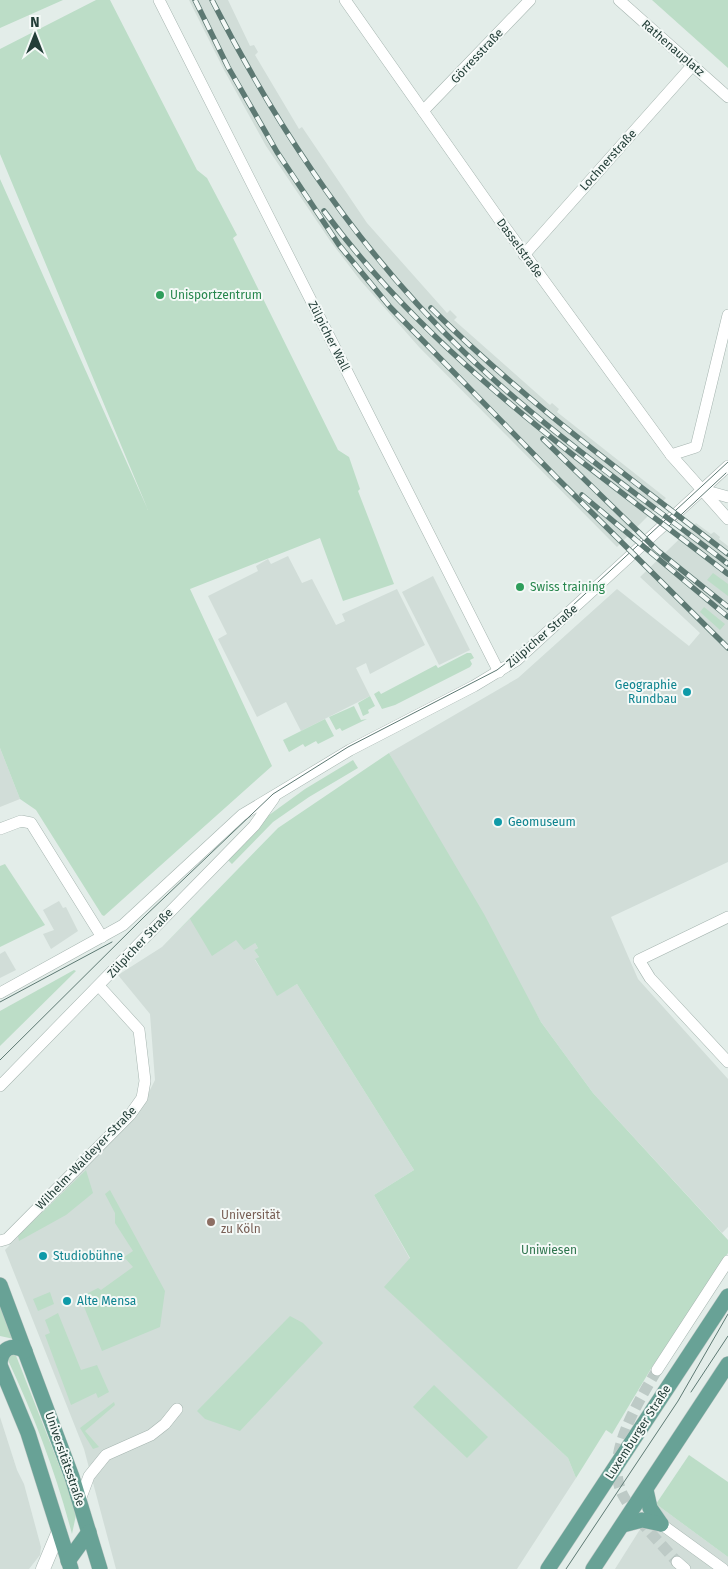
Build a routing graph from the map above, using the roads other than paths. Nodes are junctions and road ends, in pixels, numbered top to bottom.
1 (159, 0) edge
2 (345, 0) edge
3 (530, 0) edge
4 (619, 0) edge
5 (692, 66) junction
6 (728, 96) edge
7 (423, 111) junction
8 (524, 255) junction
9 (728, 315) edge
10 (671, 455) junction
11 (728, 466) edge
12 (703, 490) junction
13 (728, 497) edge
14 (728, 519) edge
15 (499, 672) junction
16 (275, 796) junction
17 (0, 828) edge
18 (728, 916) edge
19 (102, 937) junction
20 (99, 986) junction
21 (0, 993) edge
22 (728, 1062) edge
23 (0, 1086) edge
24 (0, 1241) edge
25 (728, 1261) edge
26 (0, 1285) edge
27 (728, 1296) edge
28 (25, 1351) junction
29 (0, 1364) edge
30 (728, 1364) edge
31 (657, 1370) tunnel mouth
32 (177, 1409) dead end
33 (646, 1490) junction
34 (80, 1500) junction
35 (661, 1524) junction
36 (623, 1525) junction
37 (59, 1531) junction
38 (89, 1532) junction
39 (67, 1566) edge
40 (43, 1569) edge
41 (100, 1569) edge
42 (548, 1569) edge
43 (593, 1569) edge
44 (723, 1569) edge

1 - 15 street, Zülpicher Wall
2 - 7 street, Dasselstraße
3 - 7 street, Görresstraße
4 - 5 street, Rathenauplatz
5 - 6 street, Rathenauplatz
5 - 8 street, Lochnerstraße
7 - 8 street, Dasselstraße
8 - 10 street, Dasselstraße
9 - 10 street
10 - 12 street, Dasselstraße
11 - 12 street, Zülpicher Straße
12 - 13 street
12 - 14 street, Dasselstraße
12 - 15 street, Zülpicher Straße
15 - 16 street, Zülpicher Straße
16 - 19 street, Zülpicher Straße
16 - 20 street, Zülpicher Straße
17 - 19 street
18 - 22 street
19 - 21 street, Zülpicher Straße
20 - 23 street, Zülpicher Straße
20 - 24 street, Wilhelm-Waldeyer-Straße
25 - 31 street
26 - 28 main road, Universitätsstraße
27 - 42 main road, Luxemburger Straße
28 - 29 main road
28 - 34 main road, Universitätsstraße
29 - 37 main road
30 - 33 main road
32 - 34 street
33 - 35 main road
33 - 36 main road
34 - 38 main road, Universitätsstraße
35 - 36 main road
35 - 44 street
36 - 43 main road
37 - 39 main road
37 - 40 street
38 - 39 main road
38 - 41 main road, Universitätsstraße

